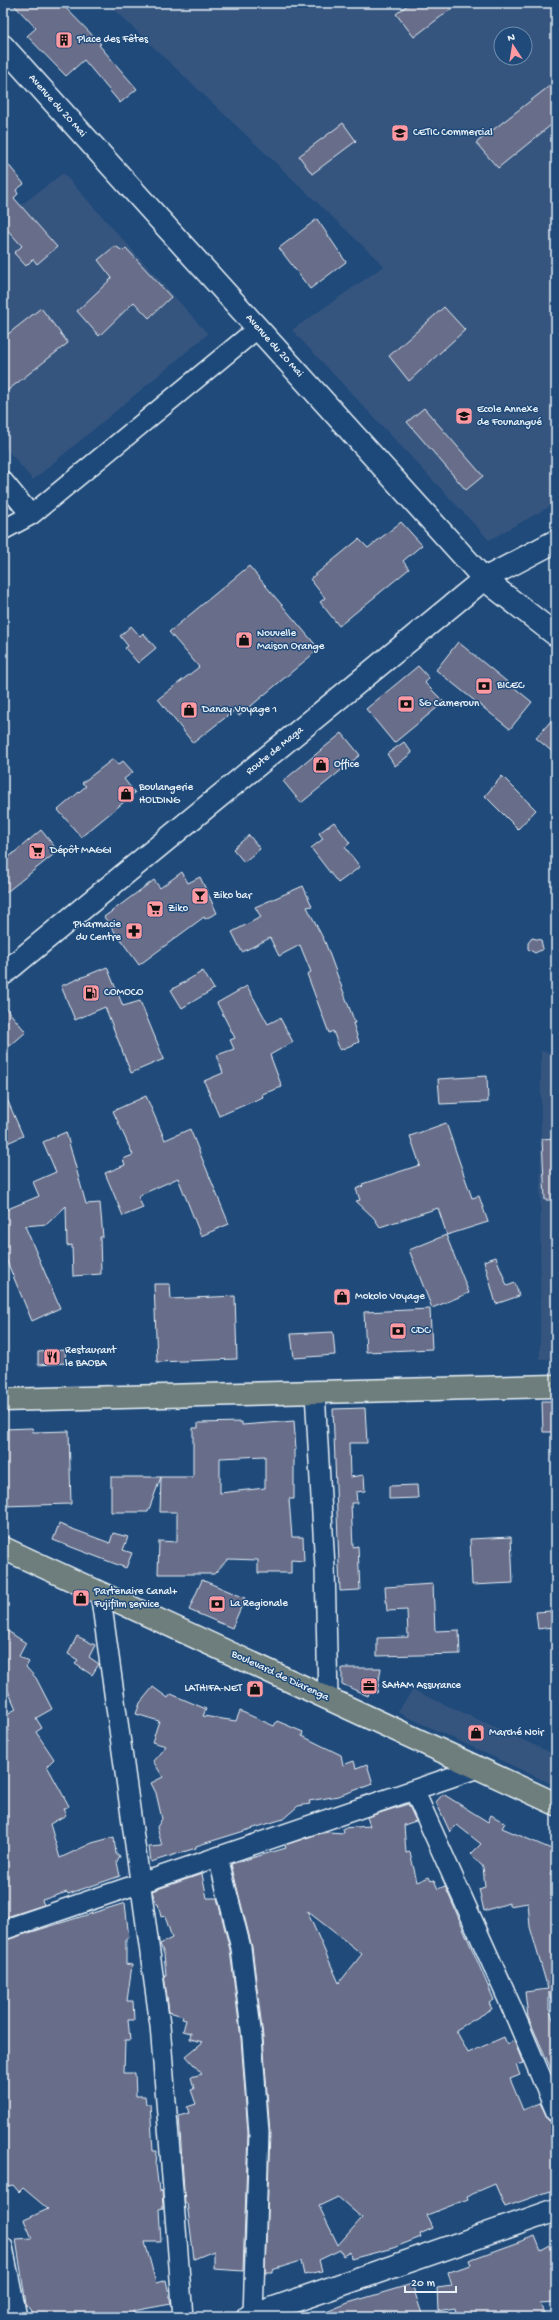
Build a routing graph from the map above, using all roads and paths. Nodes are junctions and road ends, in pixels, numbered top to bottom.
1 (3, 46) edge
2 (258, 328) junction
3 (3, 481) edge
4 (31, 515) junction
5 (3, 530) edge
6 (556, 541) edge
7 (484, 579) junction
8 (556, 635) edge
9 (3, 974) edge
10 (556, 1386) edge
11 (316, 1392) junction
12 (3, 1400) edge
13 (3, 1548) edge
14 (100, 1592) junction
15 (328, 1698) junction
16 (478, 1768) junction
17 (414, 1790) junction
18 (556, 1804) edge
19 (218, 1857) junction
20 (140, 1884) junction
21 (3, 1930) edge
22 (555, 2106) edge
23 (556, 2210) edge
24 (3, 2247) edge
25 (251, 2316) edge
26 (18, 2317) edge
27 (183, 2317) edge

1 - 2 main road, Avenue du 20 Mai
2 - 4 street
2 - 7 main road, Avenue du 20 Mai
3 - 4 street
4 - 5 street
6 - 7 main road, Route de Maga
7 - 8 main road, Avenue du 20 Mai
7 - 9 main road, Route de Maga
10 - 11 main road
11 - 12 main road
11 - 15 street
13 - 14 main road, Boulevard de Diarenga
14 - 15 main road, Boulevard de Diarenga
14 - 20 street
15 - 16 main road, Boulevard de Diarenga
16 - 17 street
16 - 18 main road, Boulevard de Diarenga
17 - 19 street
17 - 22 street
19 - 20 street
19 - 25 street
20 - 21 street
20 - 27 street
23 - 25 main road
24 - 26 street

